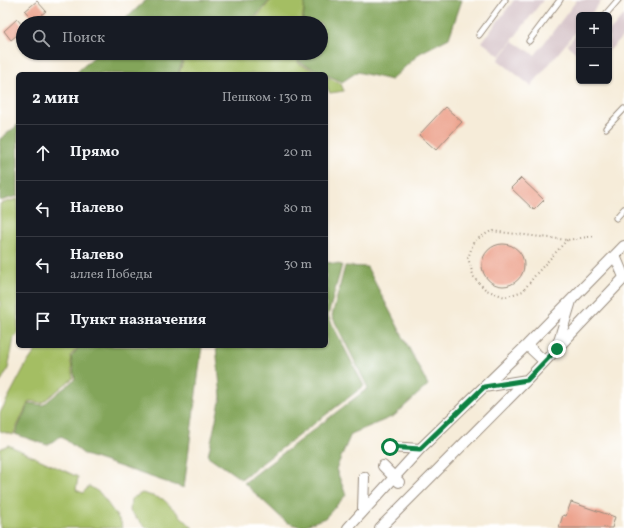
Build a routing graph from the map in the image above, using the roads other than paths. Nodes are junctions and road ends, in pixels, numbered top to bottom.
1 (505, 0) edge
2 (560, 0) edge
3 (618, 0) edge
4 (608, 12) edge
5 (479, 35) dead end
6 (529, 41) dead end
7 (624, 109) edge
8 (606, 128) dead end
9 (624, 209) edge
10 (616, 218) dead end
11 (624, 246) edge
12 (615, 256) junction
13 (624, 277) edge
14 (571, 300) junction
15 (527, 345) junction
16 (557, 349) junction
17 (544, 361) junction
18 (527, 380) junction
19 (484, 387) junction
20 (390, 447) dead end
21 (420, 449) junction
22 (383, 466) dead end
23 (364, 477) dead end
24 (397, 480) junction
25 (364, 510) junction
26 (348, 528) edge
27 (380, 528) edge

1 - 5 lane
2 - 6 lane
3 - 4 lane
7 - 8 lane
9 - 10 lane
11 - 12 street
12 - 13 street
12 - 14 street
13 - 16 street
14 - 15 street
14 - 16 street
15 - 17 street
15 - 19 street
16 - 17 street
17 - 18 street
18 - 19 street
18 - 27 street
19 - 21 street
20 - 21 street
21 - 24 street
22 - 24 street
23 - 25 street
24 - 25 street
25 - 26 street

